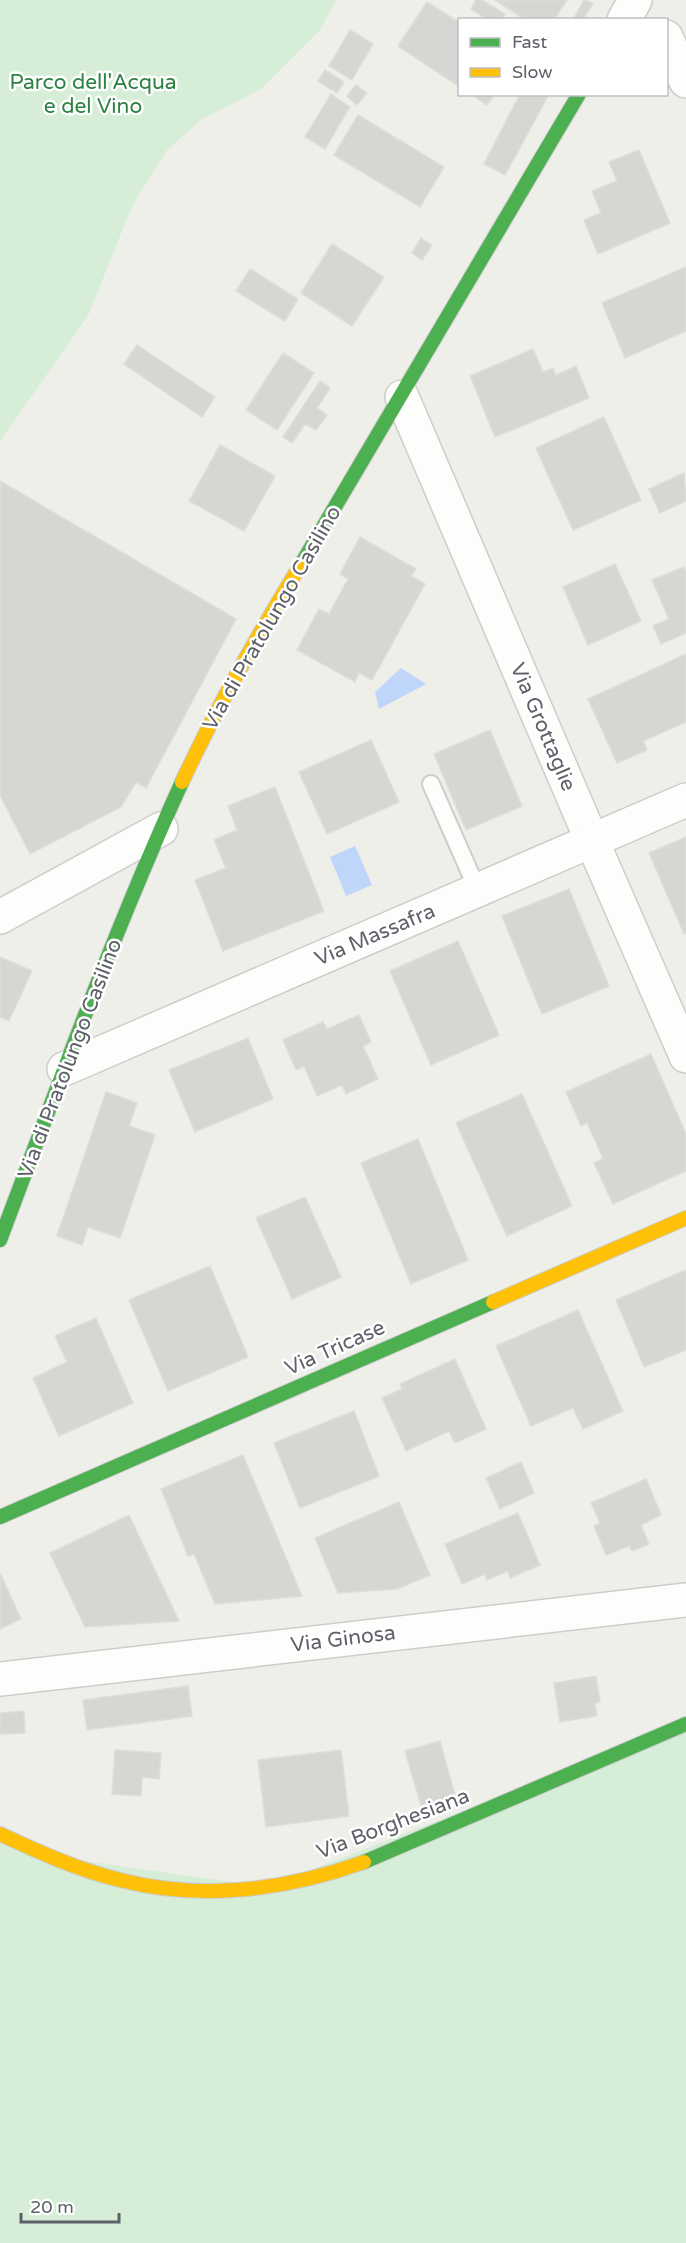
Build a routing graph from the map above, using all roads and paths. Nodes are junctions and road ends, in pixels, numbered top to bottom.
1 (635, 0) edge
2 (651, 0) edge
3 (625, 18) edge
4 (658, 18) edge
5 (668, 41) edge
6 (686, 81) edge
7 (578, 96) edge
8 (402, 397) junction
9 (430, 784) dead end
10 (686, 800) edge
11 (161, 829) junction
12 (592, 841) junction
13 (477, 891) junction
14 (0, 917) edge
15 (686, 1056) edge
16 (64, 1069) junction
17 (686, 1218) edge
18 (0, 1240) edge
19 (0, 1517) edge
20 (686, 1600) edge
21 (0, 1679) edge
22 (686, 1724) edge
23 (0, 1834) edge

1 - 3 street
2 - 4 street
5 - 6 street
7 - 8 street, Via di Pratolungo Casilino
8 - 11 street, Via di Pratolungo Casilino
8 - 12 street, Via Grottaglie
9 - 13 lane
10 - 12 street, Via Massafra
11 - 14 street
11 - 16 street, Via di Pratolungo Casilino
12 - 13 street, Via Massafra
12 - 15 street, Via Grottaglie
13 - 16 street, Via Massafra
16 - 18 street, Via di Pratolungo Casilino
17 - 19 street, Via Tricase
20 - 21 street, Via Ginosa
22 - 23 street, Via Borghesiana

